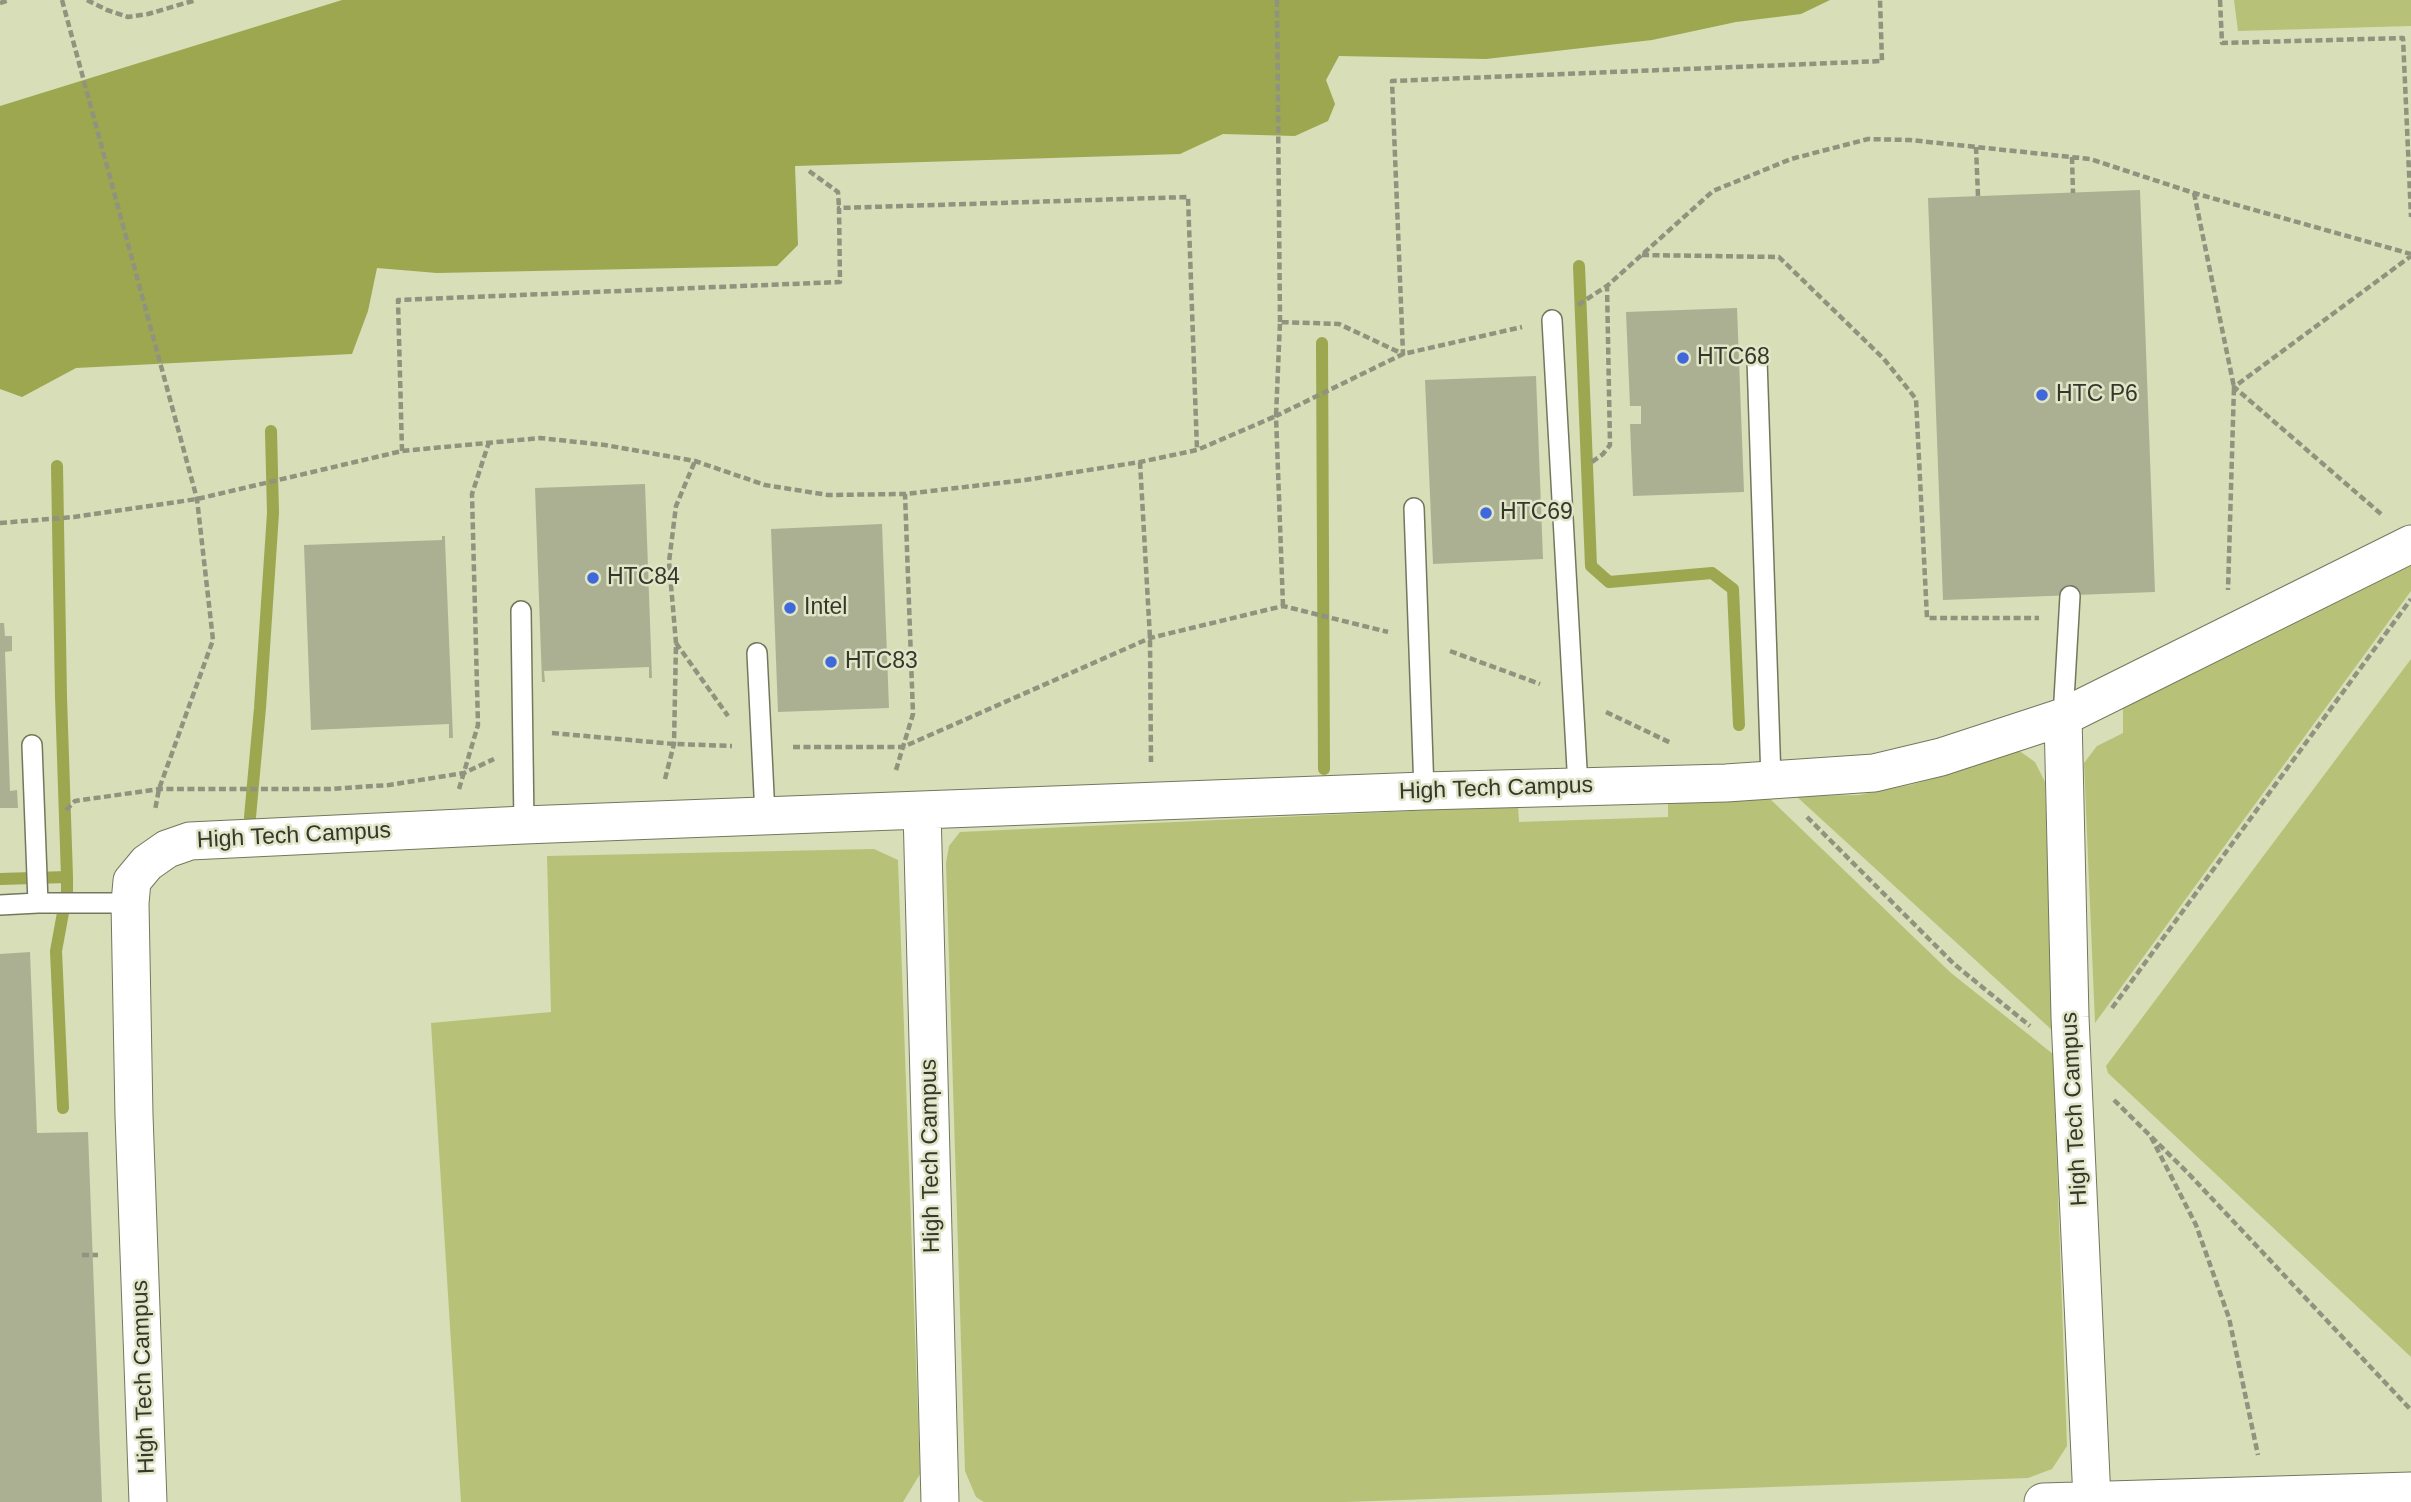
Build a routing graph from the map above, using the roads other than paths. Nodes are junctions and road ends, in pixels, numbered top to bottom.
1 (1558, 318) road end
2 (1757, 359) dead end
3 (1414, 508) dead end
4 (2401, 533) edge
5 (2070, 596) dead end
6 (521, 611) dead end
7 (757, 653) dead end
8 (2063, 718) junction
9 (32, 745) dead end
10 (1771, 780) junction
11 (1578, 787) junction
12 (1424, 791) junction
13 (922, 810) junction
14 (765, 815) junction
15 (524, 825) junction
16 (38, 903) junction
17 (130, 903) junction
18 (0, 905) edge
19 (2404, 1495) edge
20 (2092, 1500) junction
21 (148, 1502) edge
22 (940, 1502) edge
23 (2043, 1502) edge

1 - 11 lane
2 - 10 lane
3 - 12 lane
4 - 8 street, High Tech Campus
5 - 8 lane
6 - 15 lane
7 - 14 lane
8 - 10 street, High Tech Campus
8 - 20 street, High Tech Campus
9 - 16 lane
10 - 11 street, High Tech Campus
11 - 12 street, High Tech Campus
12 - 13 street, High Tech Campus
13 - 14 street, High Tech Campus
13 - 22 street, High Tech Campus
14 - 15 street, High Tech Campus
15 - 17 street, High Tech Campus
16 - 17 lane
16 - 18 lane
17 - 21 street, High Tech Campus
19 - 20 street
20 - 23 street

